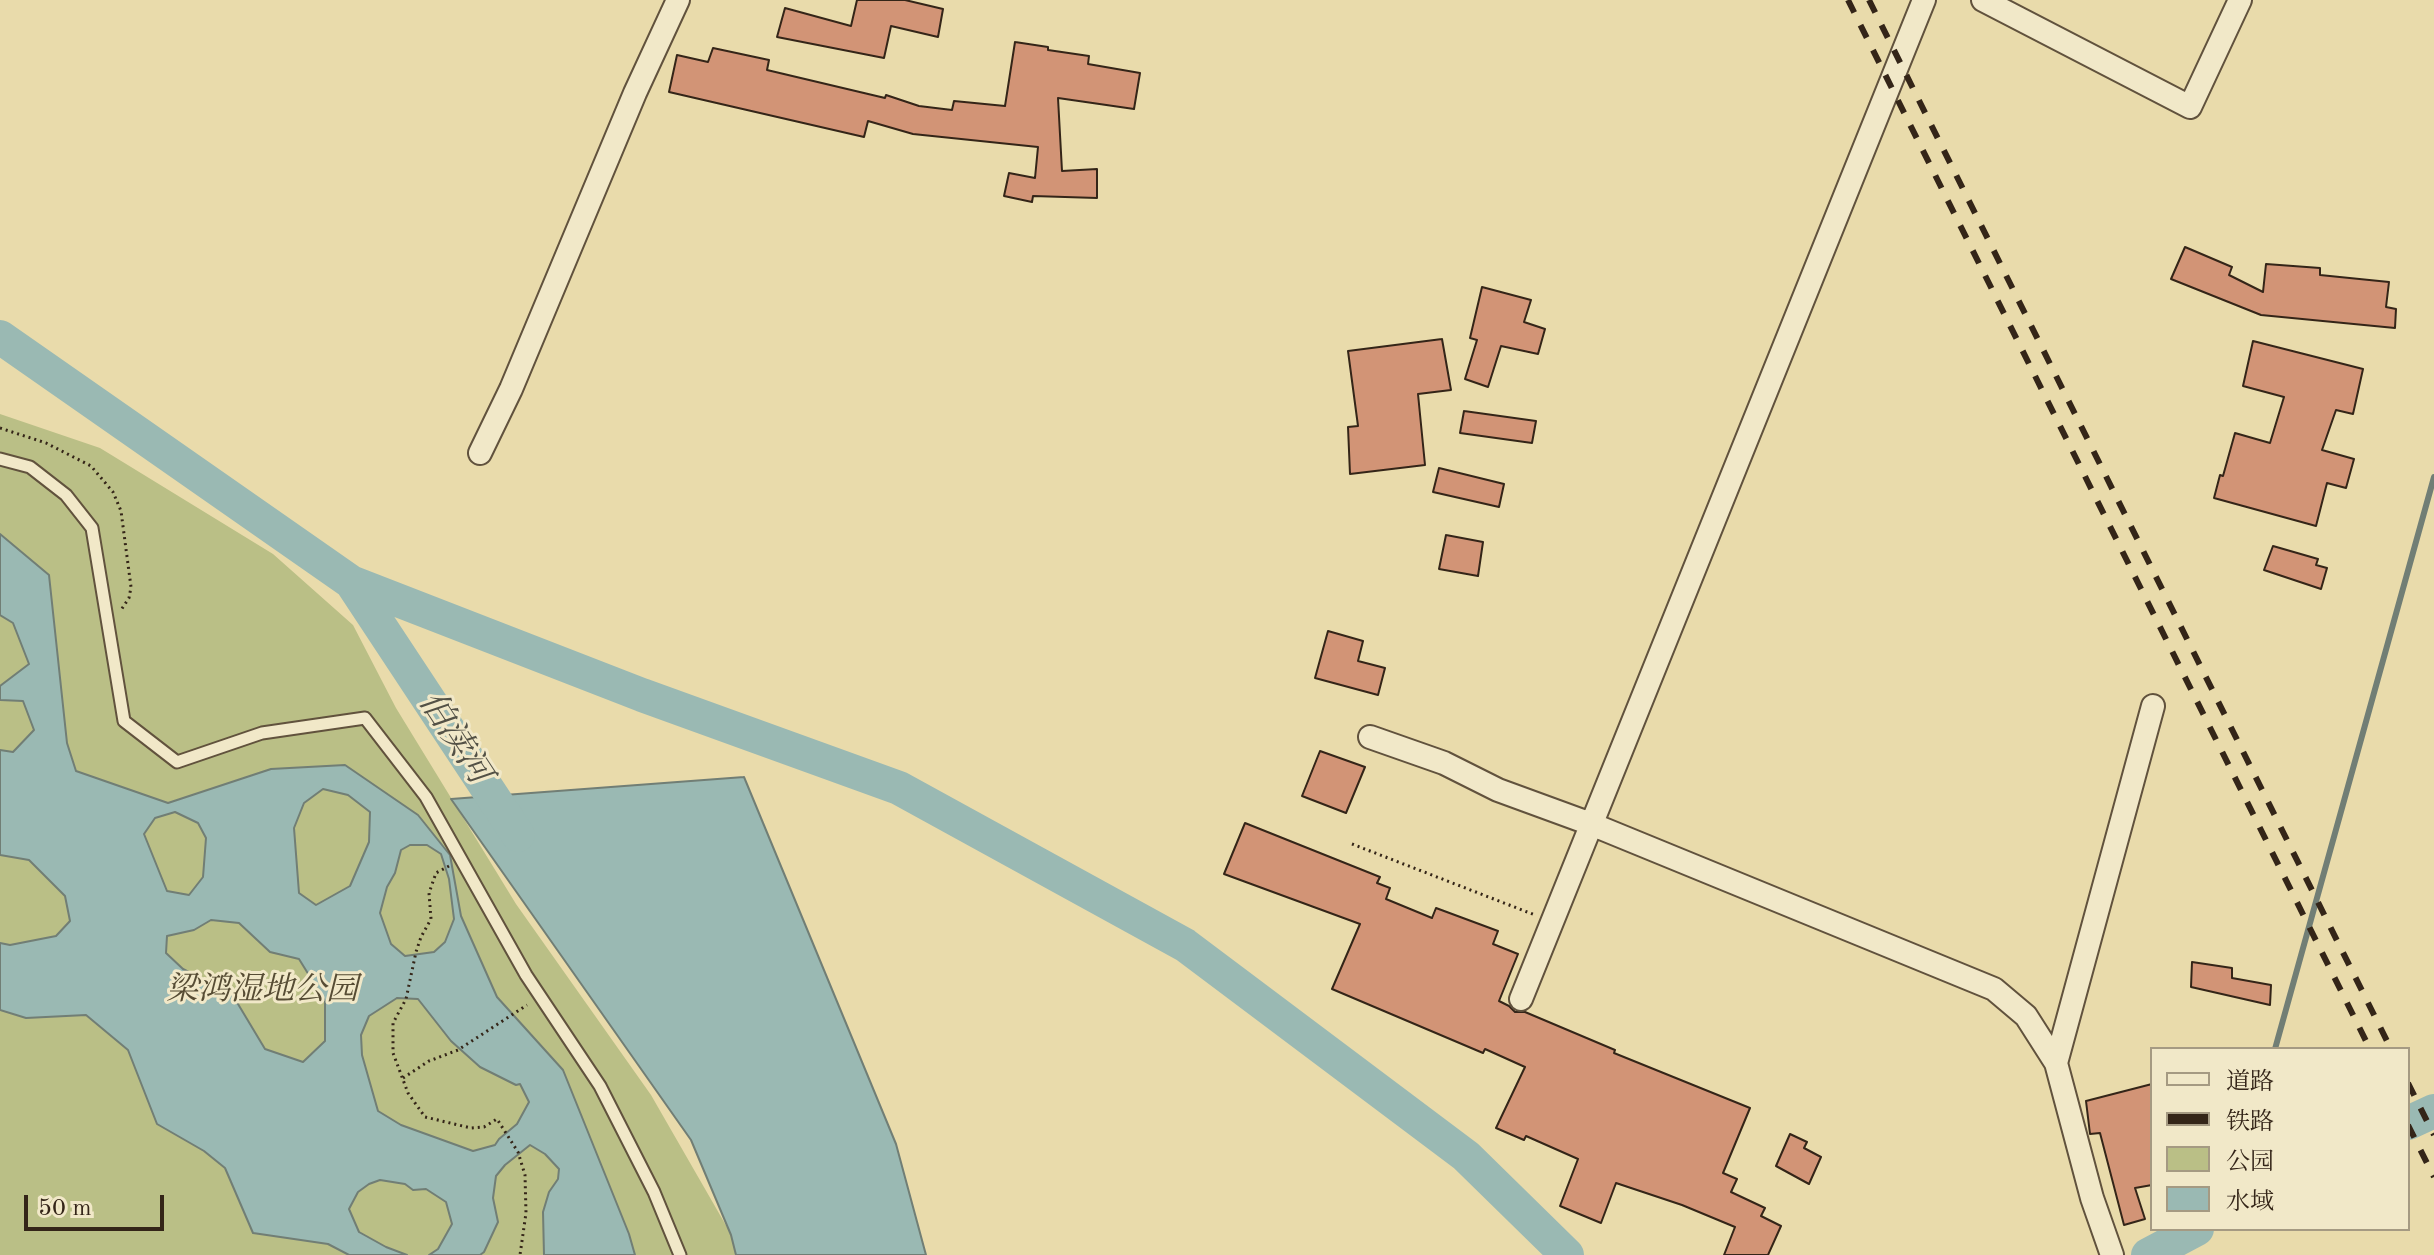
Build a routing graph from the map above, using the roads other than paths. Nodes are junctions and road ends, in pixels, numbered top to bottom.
1 (678, 0) edge
2 (1924, 0) edge
3 (1983, 0) edge
4 (2240, 0) edge
5 (480, 453) dead end
6 (0, 459) edge
7 (2153, 706) dead end
8 (1370, 737) dead end
9 (1591, 824) junction
10 (1521, 999) dead end
11 (2056, 1063) junction
12 (680, 1255) edge
13 (2112, 1255) edge

1 - 5 street
2 - 9 street
3 - 4 street
6 - 12 lane
7 - 11 street
8 - 9 street
9 - 10 street
9 - 11 street
11 - 13 street

